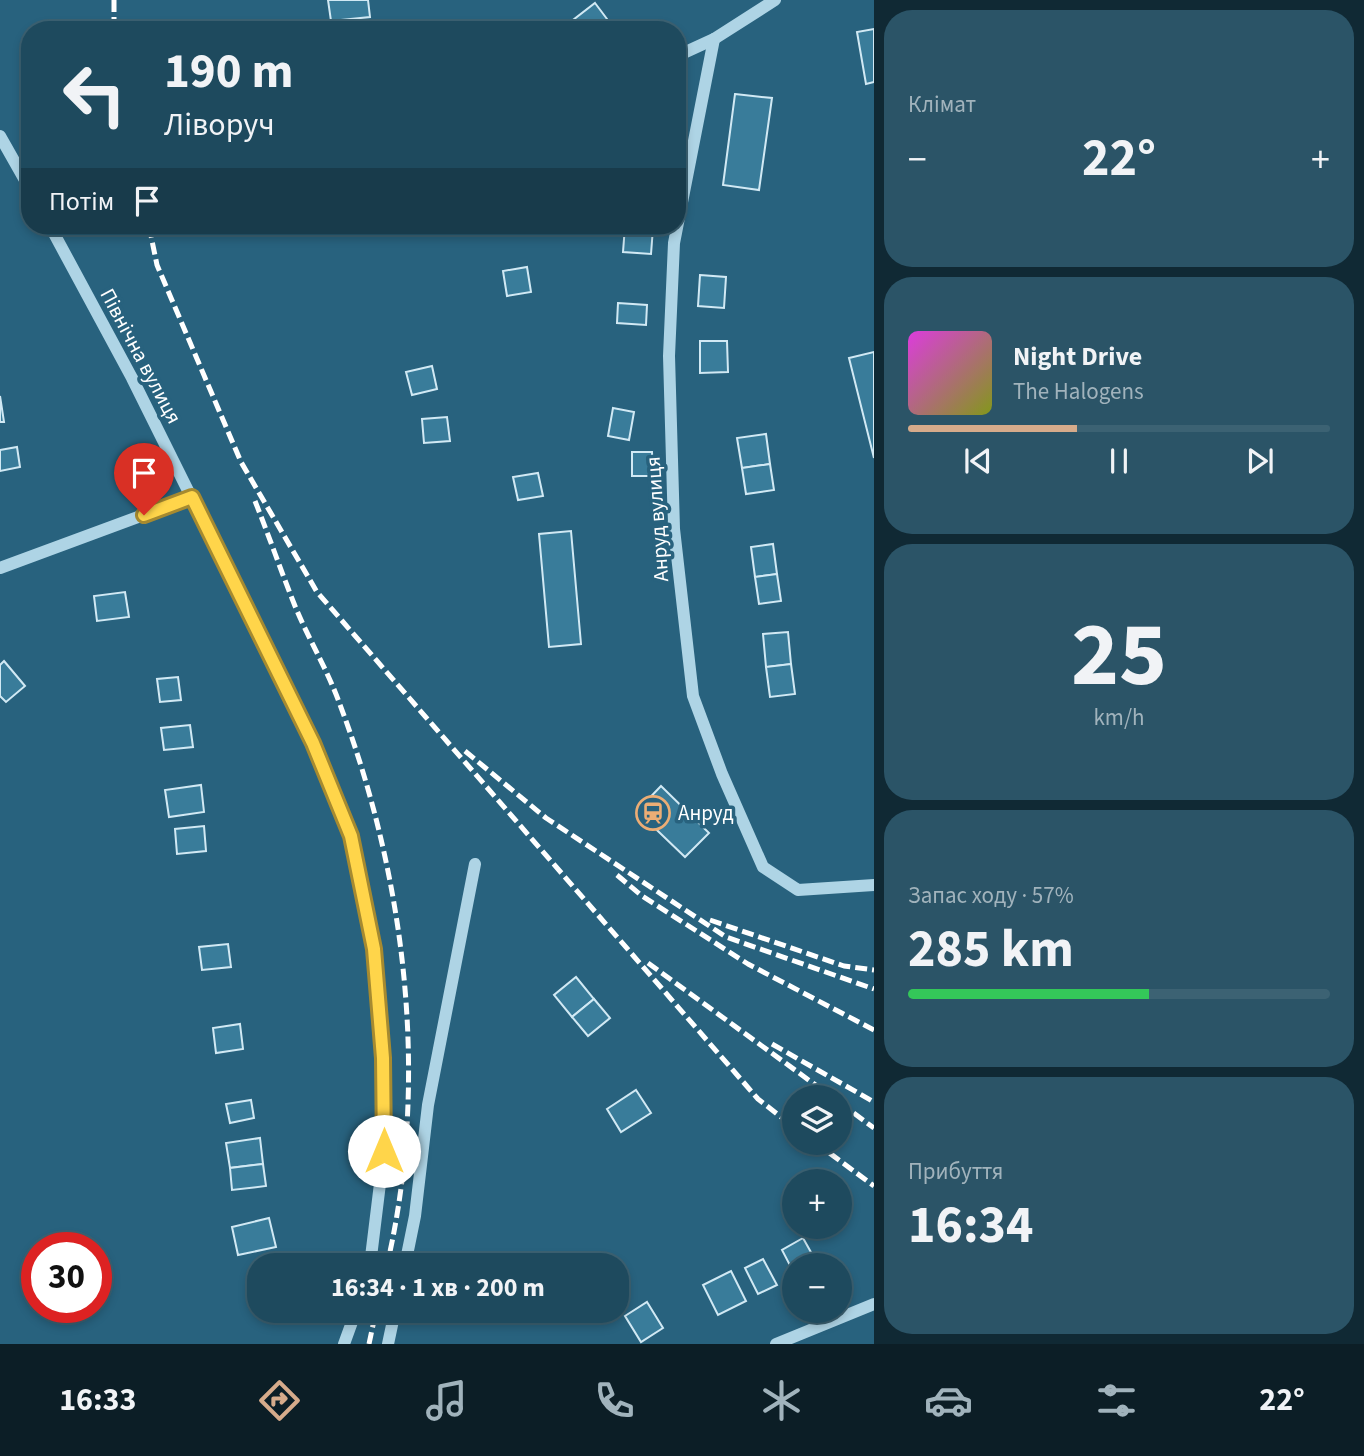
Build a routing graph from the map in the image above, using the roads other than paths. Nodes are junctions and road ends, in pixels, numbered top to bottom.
1 (775, 0) edge
2 (714, 39) junction
3 (686, 53) edge
4 (0, 136) edge
5 (21, 174) edge
6 (686, 182) edge
7 (55, 235) edge
8 (676, 235) edge
9 (192, 497) junction
10 (0, 568) edge
11 (475, 864) dead end
12 (874, 885) edge
13 (371, 1253) edge
14 (407, 1253) edge
15 (874, 1304) edge
16 (352, 1323) edge
17 (392, 1323) edge
18 (344, 1344) edge
19 (388, 1344) edge
20 (776, 1344) edge

1 - 2 street
2 - 3 street
2 - 6 street, Анруд вулиця
4 - 5 street
7 - 9 street, Північна вулиця
8 - 12 street, Анруд вулиця
9 - 10 street
9 - 13 street, Північна вулиця
11 - 14 street
15 - 20 street
16 - 18 street
17 - 19 street

